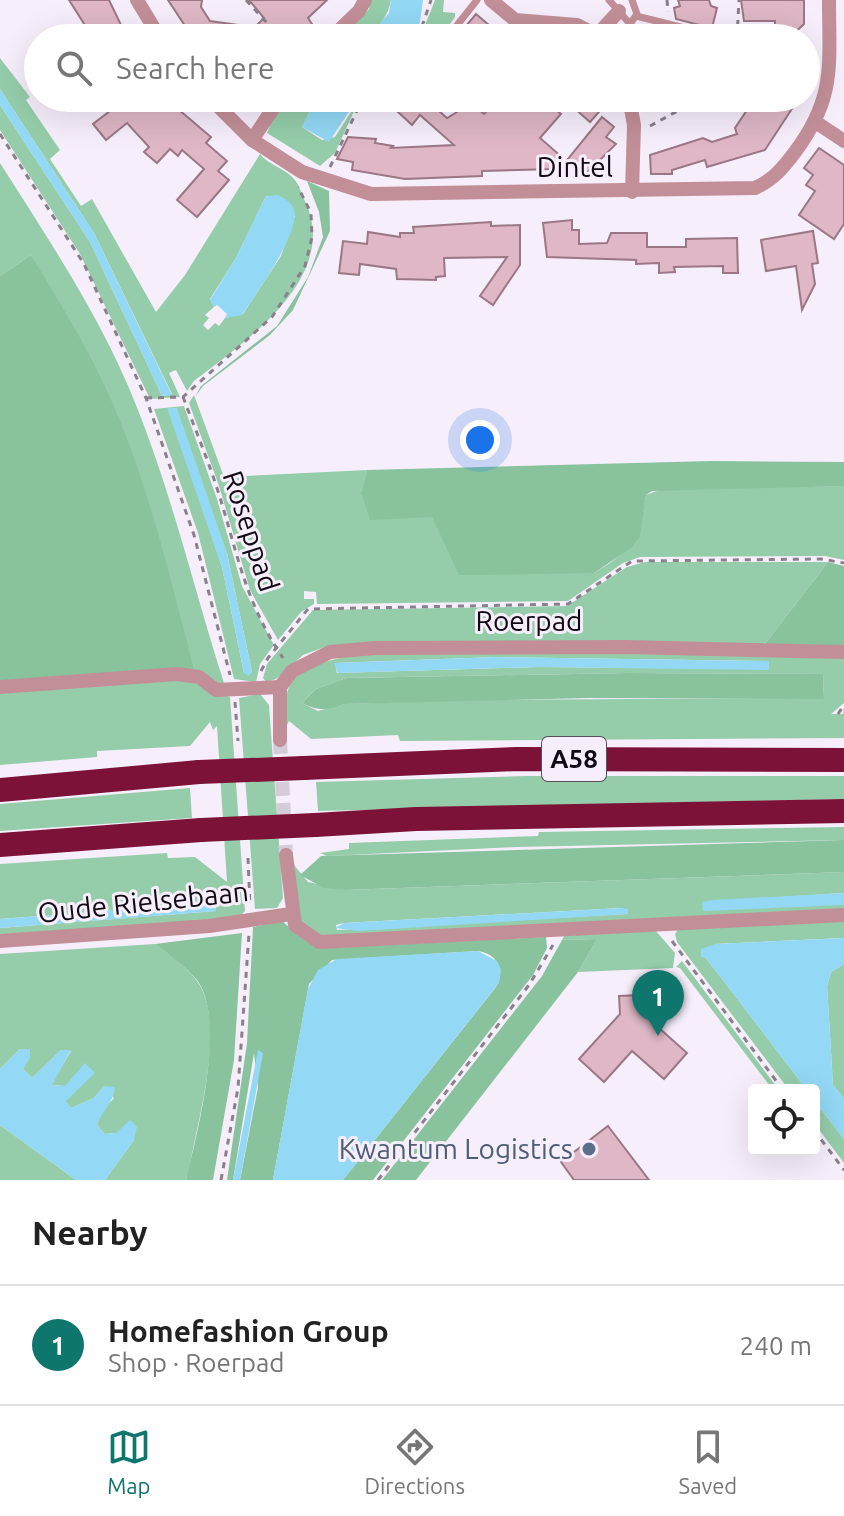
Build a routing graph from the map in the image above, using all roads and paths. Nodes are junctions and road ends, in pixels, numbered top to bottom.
1 (137, 0) edge
2 (246, 0) edge
3 (365, 0) edge
4 (431, 0) edge
5 (477, 0) edge
6 (491, 0) edge
7 (632, 0) edge
8 (739, 0) edge
9 (829, 0) edge
10 (614, 6) edge
11 (636, 16) junction
12 (152, 24) edge
13 (268, 24) edge
14 (346, 24) edge
15 (423, 24) edge
16 (458, 24) edge
17 (565, 24) edge
18 (668, 24) edge
19 (738, 24) edge
20 (224, 112) edge
21 (271, 112) edge
22 (356, 112) edge
23 (631, 112) edge
24 (678, 112) edge
25 (820, 112) edge
26 (820, 112) edge
27 (817, 123) junction
28 (634, 128) junction
29 (0, 134) edge
30 (252, 140) junction
31 (844, 141) edge
32 (302, 172) junction
33 (324, 181) junction
34 (632, 192) junction
35 (183, 397) junction
36 (146, 398) junction
37 (844, 563) edge
38 (276, 647) junction
39 (844, 652) edge
40 (292, 671) junction
41 (0, 687) edge
42 (260, 687) junction
43 (280, 687) junction
44 (234, 689) junction
45 (844, 705) edge
46 (838, 714) dead end
47 (280, 740) tunnel mouth
48 (238, 741) dead end
49 (844, 760) edge
50 (0, 790) edge
51 (844, 811) edge
52 (0, 845) edge
53 (286, 855) tunnel mouth
54 (248, 858) dead end
55 (291, 914) junction
56 (844, 915) edge
57 (249, 919) junction
58 (661, 925) junction
59 (558, 930) junction
60 (0, 941) edge
61 (779, 1084) edge
62 (820, 1138) edge
63 (844, 1170) edge
64 (221, 1180) edge
65 (378, 1180) edge

1 - 12 street
2 - 13 path
3 - 14 street
4 - 15 path
5 - 16 lane
6 - 17 street
7 - 11 lane
8 - 19 path
9 - 25 street, Dintel
10 - 11 lane
11 - 18 lane
20 - 30 street, Dintel
21 - 30 street
22 - 33 path
23 - 28 street
24 - 28 path
26 - 27 street, Dintel
27 - 31 street
27 - 34 street, Dintel
28 - 34 street
29 - 36 path
30 - 32 street, Dintel
32 - 33 street, Dintel
32 - 35 path
33 - 34 street, Dintel
35 - 36 path
35 - 38 path, Roseppad
36 - 44 path
37 - 38 path
38 - 40 path, Roseppad
38 - 42 path
39 - 40 street, Roerpad
40 - 43 street, Roerpad
41 - 44 street
42 - 43 street
42 - 44 street
43 - 47 street
44 - 48 path
45 - 46 path
49 - 50 highway, A58, bridge
51 - 52 highway, A58, bridge
53 - 55 street
54 - 57 path
55 - 57 street, Oude Rielsebaan
55 - 59 street
56 - 58 street
57 - 60 street, Oude Rielsebaan
57 - 64 path
58 - 59 street
58 - 61 path
59 - 65 path
62 - 63 path

